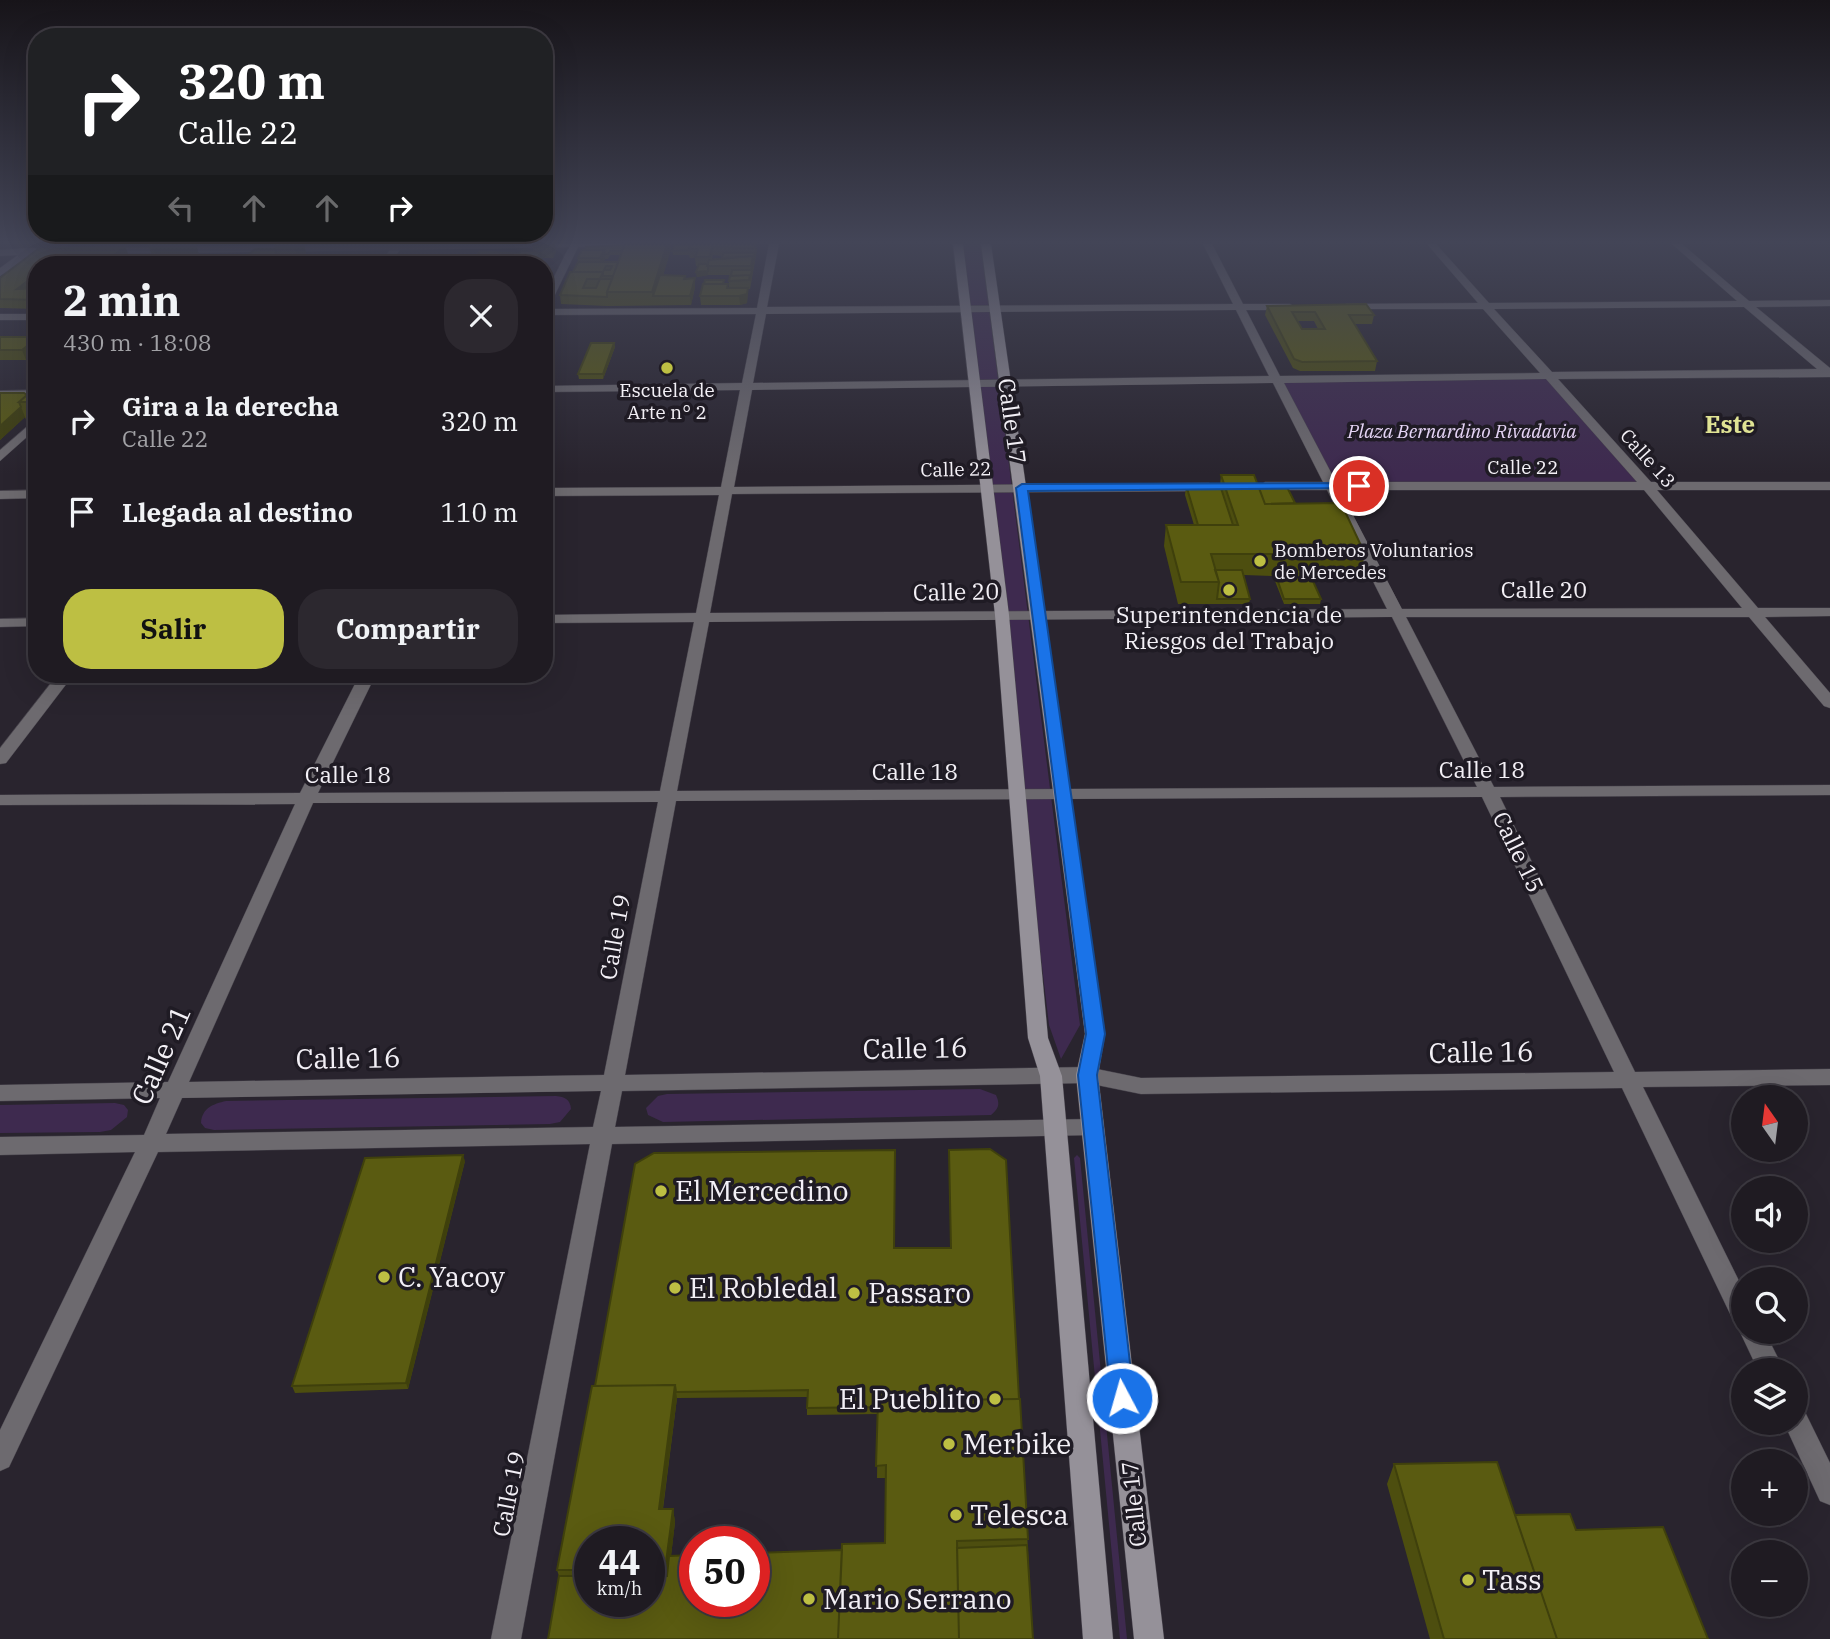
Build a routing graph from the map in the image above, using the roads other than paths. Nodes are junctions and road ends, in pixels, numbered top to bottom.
1 (760, 320) edge
2 (967, 320) edge
3 (998, 320) edge
4 (1246, 320) edge
5 (1497, 320) edge
6 (1767, 320) edge
7 (1829, 373) edge
8 (1547, 376) junction
9 (1276, 379) junction
10 (1006, 384) junction
11 (973, 385) junction
12 (748, 386) junction
13 (553, 389) edge
14 (28, 393) edge
15 (0, 394) edge
16 (28, 430) edge
17 (0, 457) edge
18 (1252, 486) edge
19 (1334, 486) junction
20 (1830, 486) edge
21 (1225, 487) edge
22 (1648, 487) junction
23 (985, 488) junction
24 (1022, 488) junction
25 (728, 491) junction
26 (553, 492) edge
27 (28, 494) edge
28 (0, 495) edge
29 (1830, 612) edge
30 (1395, 613) junction
31 (1752, 613) junction
32 (1039, 614) junction
33 (1002, 615) junction
34 (703, 618) junction
35 (553, 619) edge
36 (28, 622) edge
37 (0, 623) edge
38 (59, 683) edge
39 (364, 683) edge
40 (1830, 703) edge
41 (0, 759) edge
42 (1830, 790) edge
43 (1489, 793) junction
44 (1016, 794) junction
45 (1063, 794) junction
46 (307, 797) junction
47 (666, 797) junction
48 (0, 800) edge
49 (1087, 1075) junction
50 (1051, 1076) junction
51 (1830, 1077) edge
52 (1628, 1080) junction
53 (614, 1083) junction
54 (176, 1090) junction
55 (0, 1093) edge
56 (1093, 1127) junction
57 (1055, 1128) junction
58 (604, 1135) junction
59 (151, 1143) junction
60 (0, 1146) edge
61 (1731, 1290) edge
62 (1803, 1435) edge
63 (0, 1458) edge
64 (1830, 1492) edge
65 (506, 1639) edge
66 (1098, 1639) edge
67 (1149, 1639) edge

1 - 12 street, Calle 19
2 - 11 main road, Calle 17
3 - 10 main road, Calle 17
4 - 9 street, Calle 15
5 - 8 street, Calle 13
6 - 7 street
7 - 8 street
8 - 9 street
8 - 22 street, Calle 13
9 - 10 street
9 - 19 street, Calle 15
10 - 11 street
10 - 24 main road, Calle 17
11 - 12 street
11 - 23 main road, Calle 17
12 - 13 street
12 - 25 street, Calle 19
14 - 15 street
16 - 17 street
18 - 19 street, Calle 22
19 - 22 street, Calle 22
19 - 30 street, Calle 15
20 - 22 street, Calle 22
21 - 24 street, Calle 22
22 - 31 street, Calle 13
23 - 24 street, Calle 22
23 - 25 street, Calle 22
23 - 33 main road, Calle 17
24 - 32 main road, Calle 17
25 - 26 street, Calle 22
25 - 34 street, Calle 19
27 - 28 street
29 - 31 street, Calle 20
30 - 31 street, Calle 20
30 - 32 street, Calle 20
30 - 43 street, Calle 15
31 - 40 street, Calle 13
32 - 33 street, Calle 20
32 - 45 main road, Calle 17
33 - 34 street, Calle 20
33 - 44 main road, Calle 17
34 - 35 street, Calle 20
34 - 47 street, Calle 19
36 - 37 street
38 - 41 street
39 - 46 street, Calle 21
42 - 43 street, Calle 18
43 - 45 street, Calle 18
43 - 52 street, Calle 15
44 - 45 street, Calle 18
44 - 47 street, Calle 18
44 - 50 main road, Calle 17
45 - 49 main road, Calle 17
46 - 47 street, Calle 18
46 - 48 street, Calle 18
46 - 54 street, Calle 21
47 - 53 street, Calle 19
49 - 50 street, Calle 16
49 - 52 street, Calle 16
49 - 56 main road, Calle 17
50 - 53 street, Calle 16
50 - 57 main road, Calle 17
51 - 52 street, Calle 16
52 - 61 street, Calle 15
53 - 54 street, Calle 16
53 - 58 street, Calle 19
54 - 55 street, Calle 16
54 - 59 street, Calle 21
56 - 57 street
56 - 67 main road, Calle 17
57 - 58 street
57 - 66 main road, Calle 17
58 - 59 street
58 - 65 street, Calle 19
59 - 60 street
59 - 63 street, Calle 21
62 - 64 street

